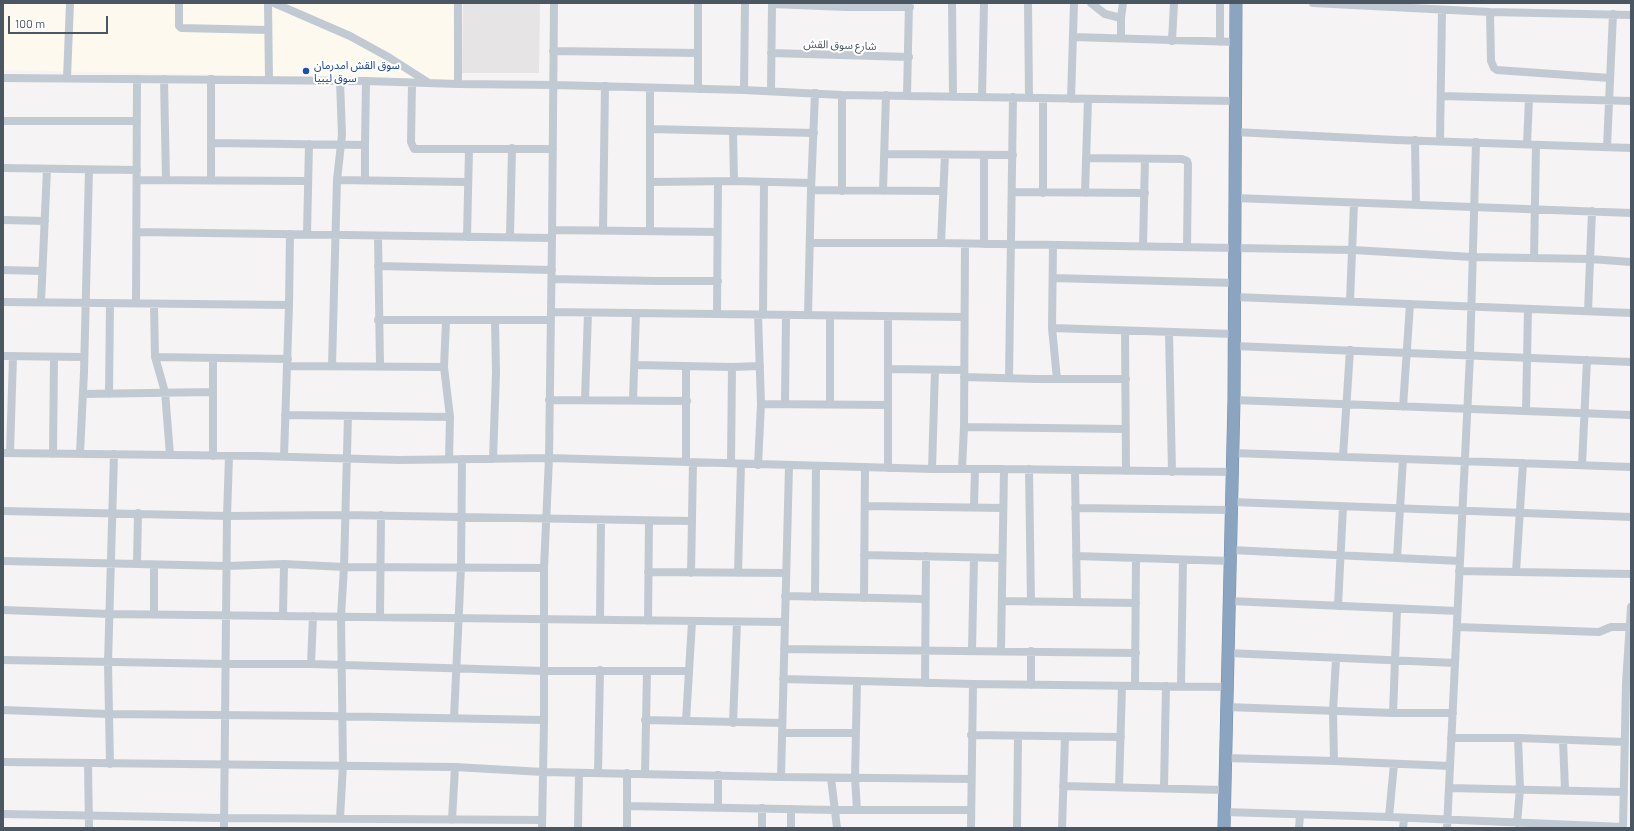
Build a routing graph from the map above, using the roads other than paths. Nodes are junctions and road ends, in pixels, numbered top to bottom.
1 (70, 3) edge
2 (179, 3) edge
3 (268, 3) edge
4 (274, 3) edge
5 (458, 3) edge
6 (554, 3) edge
7 (698, 3) edge
8 (746, 3) edge
9 (772, 3) edge
10 (952, 3) edge
11 (984, 3) edge
12 (1028, 3) edge
13 (1074, 3) edge
14 (1091, 3) edge
15 (1123, 3) edge
16 (1174, 3) edge
17 (1220, 3) edge
18 (1236, 3) edge
19 (1313, 3) edge
20 (800, 4) edge
21 (846, 5) edge
22 (909, 5) edge
23 (1462, 7) edge
24 (1442, 10) junction
25 (1490, 12) junction
26 (1613, 14) junction
27 (1631, 15) edge
28 (1121, 18) junction
29 (268, 30) junction
30 (1073, 36) junction
31 (1121, 38) junction
32 (1172, 41) junction
33 (1220, 42) junction
34 (1236, 42) junction
35 (554, 51) junction
36 (698, 53) junction
37 (771, 53) junction
38 (908, 57) junction
39 (3, 78) edge
40 (67, 78) junction
41 (1610, 78) junction
42 (137, 79) junction
43 (164, 79) junction
44 (210, 79) junction
45 (269, 80) junction
46 (340, 81) junction
47 (366, 81) junction
48 (412, 83) junction
49 (430, 83) junction
50 (458, 84) junction
51 (554, 85) junction
52 (605, 86) junction
53 (650, 88) junction
54 (698, 89) junction
55 (744, 90) junction
56 (771, 91) junction
57 (815, 94) junction
58 (842, 95) junction
59 (886, 95) junction
60 (907, 95) junction
61 (953, 96) junction
62 (982, 96) junction
63 (1441, 96) junction
64 (1014, 97) junction
65 (1029, 97) junction
66 (1043, 98) junction
67 (1071, 99) junction
68 (1088, 99) junction
69 (1529, 99) junction
70 (1235, 101) junction
71 (1609, 101) junction
72 (1631, 101) edge
73 (3, 121) edge
74 (137, 121) junction
75 (650, 130) junction
76 (733, 132) junction
77 (1235, 132) junction
78 (814, 133) junction
79 (1415, 140) junction
80 (1440, 141) junction
81 (1476, 142) junction
82 (210, 143) junction
83 (309, 144) junction
84 (341, 144) junction
85 (1527, 144) junction
86 (1536, 144) junction
87 (365, 145) junction
88 (1607, 147) junction
89 (512, 148) junction
90 (1631, 148) edge
91 (469, 149) junction
92 (553, 149) junction
93 (884, 154) junction
94 (945, 155) junction
95 (984, 155) junction
96 (1013, 155) junction
97 (1086, 158) junction
98 (1145, 159) junction
99 (3, 168) edge
100 (47, 169) junction
101 (88, 170) junction
102 (137, 170) junction
103 (137, 180) junction
104 (166, 180) junction
105 (210, 180) junction
106 (337, 180) junction
107 (366, 180) junction
108 (308, 181) junction
109 (468, 182) junction
110 (650, 182) junction
111 (718, 182) junction
112 (734, 182) junction
113 (764, 183) junction
114 (811, 187) junction
115 (842, 191) junction
116 (883, 191) junction
117 (943, 191) junction
118 (1013, 192) junction
119 (1043, 193) junction
120 (1085, 193) junction
121 (1144, 193) junction
122 (1235, 198) junction
123 (1354, 203) junction
124 (1416, 205) junction
125 (1474, 207) junction
126 (1535, 209) junction
127 (1592, 211) junction
128 (1631, 213) edge
129 (3, 220) edge
130 (45, 221) junction
131 (603, 230) junction
132 (650, 230) junction
133 (138, 232) junction
134 (717, 232) junction
135 (290, 234) junction
136 (307, 234) junction
137 (552, 234) junction
138 (336, 235) junction
139 (378, 236) junction
140 (467, 237) junction
141 (510, 237) junction
142 (810, 243) junction
143 (941, 243) junction
144 (965, 244) junction
145 (984, 244) junction
146 (1011, 245) junction
147 (1054, 245) junction
148 (1143, 246) junction
149 (1187, 246) junction
150 (1235, 248) junction
151 (1353, 250) junction
152 (1472, 257) junction
153 (1534, 258) junction
154 (1590, 259) junction
155 (1631, 262) edge
156 (378, 266) junction
157 (3, 270) edge
158 (42, 271) junction
159 (552, 275) junction
160 (1053, 278) junction
161 (718, 281) junction
162 (1235, 284) junction
163 (1235, 297) junction
164 (1350, 301) junction
165 (3, 302) edge
166 (41, 302) junction
167 (85, 303) junction
168 (110, 303) junction
169 (136, 303) junction
170 (154, 304) junction
171 (1410, 304) junction
172 (289, 305) junction
173 (1470, 307) junction
174 (1528, 309) junction
175 (1588, 311) junction
176 (588, 313) junction
177 (636, 313) junction
178 (1631, 313) edge
179 (717, 314) junction
180 (761, 315) junction
181 (786, 315) junction
182 (808, 315) junction
183 (551, 316) junction
184 (830, 316) junction
185 (888, 317) junction
186 (964, 317) junction
187 (378, 320) junction
188 (446, 321) junction
189 (495, 321) junction
190 (1052, 328) junction
191 (1125, 331) junction
192 (1169, 333) junction
193 (1234, 340) junction
194 (1350, 350) junction
195 (1408, 352) junction
196 (1470, 355) junction
197 (3, 356) edge
198 (13, 356) junction
199 (54, 357) junction
200 (83, 357) junction
201 (155, 357) junction
202 (213, 358) junction
203 (1528, 358) junction
204 (1587, 360) junction
205 (1631, 362) edge
206 (288, 363) junction
207 (380, 365) junction
208 (635, 365) junction
209 (332, 366) junction
210 (686, 366) junction
211 (760, 366) junction
212 (444, 367) junction
213 (732, 367) junction
214 (889, 369) junction
215 (935, 370) junction
216 (964, 373) junction
217 (1009, 378) junction
218 (1057, 379) junction
219 (1126, 379) junction
220 (7, 392) edge
221 (164, 392) junction
222 (213, 392) junction
223 (83, 394) junction
224 (109, 394) junction
225 (549, 400) junction
226 (585, 400) junction
227 (634, 400) junction
228 (1234, 400) junction
229 (687, 401) junction
230 (761, 404) junction
231 (785, 404) junction
232 (830, 404) junction
233 (1347, 404) junction
234 (888, 405) junction
235 (1403, 407) junction
236 (1467, 408) junction
237 (1526, 411) junction
238 (1584, 413) junction
239 (285, 415) junction
240 (1631, 415) edge
241 (348, 416) junction
242 (450, 417) junction
243 (964, 427) junction
244 (1125, 429) junction
245 (6, 453) edge
246 (1233, 453) junction
247 (53, 454) junction
248 (80, 454) junction
249 (114, 454) junction
250 (170, 456) junction
251 (213, 456) junction
252 (229, 456) junction
253 (284, 456) junction
254 (1343, 456) junction
255 (549, 458) junction
256 (346, 459) junction
257 (449, 459) junction
258 (462, 459) junction
259 (493, 459) junction
260 (1403, 459) junction
261 (1464, 461) junction
262 (689, 462) junction
263 (732, 463) junction
264 (1522, 463) junction
265 (741, 464) junction
266 (758, 465) junction
267 (1582, 465) junction
268 (788, 466) junction
269 (816, 466) junction
270 (865, 467) junction
271 (1631, 467) edge
272 (888, 468) junction
273 (1004, 468) junction
274 (932, 469) junction
275 (962, 469) junction
276 (975, 469) junction
277 (1029, 469) junction
278 (1076, 470) junction
279 (1126, 471) junction
280 (1172, 472) junction
281 (1232, 472) junction
282 (865, 506) junction
283 (1232, 506) junction
284 (974, 507) junction
285 (1343, 507) junction
286 (1003, 508) junction
287 (1076, 508) junction
288 (1400, 509) junction
289 (3, 511) edge
290 (1462, 511) junction
291 (113, 512) junction
292 (138, 513) junction
293 (1521, 514) junction
294 (344, 515) junction
295 (381, 515) junction
296 (227, 516) junction
297 (462, 516) junction
298 (1631, 517) edge
299 (546, 518) junction
300 (601, 520) junction
301 (649, 521) junction
302 (691, 521) junction
303 (864, 555) junction
304 (1230, 555) junction
305 (926, 556) junction
306 (1076, 556) junction
307 (1341, 556) junction
308 (974, 558) junction
309 (1002, 558) junction
310 (1397, 558) junction
311 (1136, 559) junction
312 (1183, 560) junction
313 (3, 561) edge
314 (1460, 561) junction
315 (112, 564) junction
316 (137, 564) junction
317 (284, 564) junction
318 (154, 565) junction
319 (226, 566) junction
320 (344, 567) junction
321 (381, 567) junction
322 (461, 567) junction
323 (544, 568) junction
324 (1459, 571) junction
325 (648, 572) junction
326 (1516, 572) junction
327 (691, 573) junction
328 (738, 573) junction
329 (786, 573) junction
330 (1631, 574) edge
331 (785, 596) junction
332 (815, 597) junction
333 (864, 598) junction
334 (926, 599) junction
335 (1002, 601) junction
336 (1229, 601) junction
337 (1031, 602) junction
338 (1077, 602) junction
339 (1136, 603) junction
340 (1338, 606) junction
341 (1631, 607) edge
342 (1397, 609) junction
343 (3, 610) edge
344 (1457, 610) junction
345 (110, 614) junction
346 (154, 614) junction
347 (226, 615) junction
348 (283, 615) junction
349 (312, 616) junction
350 (340, 616) junction
351 (380, 616) junction
352 (459, 617) junction
353 (600, 619) junction
354 (544, 620) junction
355 (648, 621) junction
356 (692, 622) junction
357 (736, 622) junction
358 (784, 622) junction
359 (1457, 627) junction
360 (1630, 631) edge
361 (784, 649) junction
362 (925, 650) junction
363 (972, 650) junction
364 (1001, 650) junction
365 (1030, 651) junction
366 (1136, 653) junction
367 (1228, 653) junction
368 (1336, 659) junction
369 (3, 660) edge
370 (1396, 660) junction
371 (1455, 662) junction
372 (108, 663) junction
373 (225, 664) junction
374 (311, 664) junction
375 (340, 665) junction
376 (458, 668) junction
377 (600, 670) junction
378 (544, 671) junction
379 (647, 671) junction
380 (689, 671) junction
381 (783, 679) junction
382 (858, 682) junction
383 (925, 683) junction
384 (973, 684) junction
385 (1629, 684) edge
386 (1031, 685) junction
387 (1122, 686) junction
388 (1135, 686) junction
389 (1166, 686) junction
390 (1181, 686) junction
391 (1227, 686) junction
392 (1226, 707) junction
393 (3, 710) edge
394 (1334, 711) junction
395 (1393, 713) junction
396 (1453, 713) junction
397 (1629, 713) edge
398 (108, 714) junction
399 (226, 715) junction
400 (342, 716) junction
401 (454, 718) junction
402 (544, 720) junction
403 (645, 720) junction
404 (686, 721) junction
405 (733, 723) junction
406 (782, 723) junction
407 (782, 733) junction
408 (856, 734) junction
409 (972, 735) junction
410 (1018, 736) junction
411 (1065, 737) junction
412 (1121, 737) junction
413 (1451, 738) junction
414 (1518, 738) junction
415 (1563, 740) junction
416 (1625, 742) junction
417 (1225, 758) junction
418 (1334, 761) junction
419 (3, 762) edge
420 (1628, 762) edge
421 (88, 763) junction
422 (110, 764) junction
423 (225, 764) junction
424 (1394, 764) junction
425 (342, 765) junction
426 (1450, 766) junction
427 (455, 767) junction
428 (543, 772) junction
429 (579, 773) junction
430 (598, 773) junction
431 (627, 773) junction
432 (644, 773) junction
433 (718, 775) junction
434 (781, 777) junction
435 (831, 778) junction
436 (855, 778) junction
437 (971, 779) junction
438 (1063, 786) junction
439 (1119, 788) junction
440 (1164, 788) junction
441 (1449, 788) junction
442 (1520, 789) junction
443 (1224, 790) junction
444 (1565, 790) junction
445 (1624, 792) junction
446 (627, 806) junction
447 (718, 807) junction
448 (762, 808) junction
449 (791, 810) junction
450 (835, 810) junction
451 (857, 810) junction
452 (971, 810) junction
453 (1627, 811) edge
454 (1224, 812) junction
455 (3, 814) edge
456 (89, 815) junction
457 (1300, 815) junction
458 (1389, 817) junction
459 (223, 818) junction
460 (340, 818) junction
461 (1404, 818) junction
462 (383, 819) junction
463 (452, 820) junction
464 (1517, 823) junction
465 (488, 824) edge
466 (542, 824) edge
467 (1447, 824) edge
468 (1559, 826) edge
469 (89, 828) edge
470 (224, 828) edge
471 (383, 828) edge
472 (578, 828) edge
473 (626, 828) edge
474 (762, 828) edge
475 (791, 828) edge
476 (837, 828) edge
477 (971, 828) edge
478 (1017, 828) edge
479 (1062, 828) edge
480 (1224, 828) edge
481 (1299, 828) edge
482 (1404, 828) edge
483 (1623, 828) edge

1 - 40 street
2 - 29 street
3 - 29 street
4 - 49 street
5 - 50 street
6 - 35 street
7 - 36 street
8 - 55 street
9 - 20 street
9 - 37 street
10 - 61 street
11 - 62 street
12 - 65 street
13 - 30 street
14 - 28 street
15 - 28 street
16 - 32 street
17 - 33 street
18 - 34 highway
19 - 24 street
20 - 21 street
21 - 22 street
22 - 38 street
23 - 24 street
23 - 25 street
24 - 63 street
25 - 26 street
25 - 41 street
26 - 27 street
26 - 41 street
28 - 31 street
29 - 45 street
30 - 31 street
30 - 67 street
31 - 32 street
32 - 33 street
33 - 34 street
34 - 70 highway
35 - 36 street
35 - 51 street
36 - 54 street
37 - 38 street, شارع سوق القش
37 - 56 street
38 - 60 street
39 - 40 street
40 - 42 street
41 - 71 street
42 - 43 street
42 - 74 street
43 - 44 street
43 - 104 street
44 - 45 street
44 - 82 street
45 - 46 street
46 - 47 street
46 - 84 street
47 - 48 street
47 - 87 street
48 - 49 street
48 - 91 street
49 - 50 street
50 - 51 street
51 - 52 street
51 - 92 street
52 - 53 street
52 - 131 street
53 - 54 street
53 - 75 street
54 - 55 street
55 - 56 street
56 - 57 street
57 - 58 street
57 - 78 street
58 - 59 street
58 - 115 street
59 - 60 street
59 - 93 street
60 - 61 street
61 - 62 street
62 - 64 street
63 - 69 street
63 - 80 street
64 - 65 street
64 - 96 street
65 - 66 street
66 - 67 street
66 - 119 street
67 - 68 street
68 - 70 street
68 - 97 street
69 - 71 street
69 - 85 street
70 - 77 highway
71 - 72 street
71 - 88 street
73 - 74 street
74 - 102 street
75 - 76 street
75 - 110 street
76 - 78 street
76 - 112 street
77 - 79 street
77 - 122 highway
78 - 114 street
79 - 80 street
79 - 124 street
80 - 81 street
81 - 85 street
81 - 125 street
82 - 83 street
82 - 105 street
83 - 84 street
83 - 108 street
84 - 87 street
84 - 106 street
85 - 86 street
86 - 88 street
86 - 126 street
87 - 107 street
88 - 90 street
89 - 91 street
89 - 92 street
89 - 141 street
91 - 109 street
92 - 137 street
93 - 94 street
93 - 116 street
94 - 95 street
94 - 117 street
95 - 96 street
95 - 145 street
96 - 118 street
97 - 98 street
97 - 120 street
98 - 121 street
98 - 149 street
99 - 100 street
100 - 101 street
100 - 130 street
101 - 102 street
101 - 167 street
102 - 103 street
103 - 104 street
103 - 133 street
104 - 105 street
105 - 108 street
106 - 107 street
106 - 138 street
107 - 109 street
108 - 136 street
109 - 140 street
110 - 111 street
110 - 132 street
111 - 112 street
111 - 134 street
112 - 113 street
113 - 114 street
113 - 180 street
114 - 115 street
114 - 142 street
115 - 116 street
116 - 117 street
117 - 143 street
118 - 119 street
118 - 146 street
119 - 120 street
120 - 121 street
121 - 148 street
122 - 123 street
122 - 150 highway
123 - 124 street
123 - 151 street
124 - 125 street
125 - 126 street
125 - 152 street
126 - 127 street
126 - 153 street
127 - 128 street
127 - 154 street
129 - 130 street
130 - 158 street
131 - 132 street
131 - 137 street
132 - 134 street
133 - 135 street
133 - 169 street
134 - 161 street
135 - 136 street
135 - 172 street
136 - 138 street
137 - 141 street
137 - 159 street
138 - 139 street
138 - 209 street
139 - 140 street
139 - 156 street
140 - 141 street
142 - 143 street
142 - 182 street
143 - 144 street
144 - 145 street
144 - 186 street
145 - 146 street
146 - 147 street
146 - 217 street
147 - 148 street
147 - 160 street
148 - 149 street
149 - 150 street
150 - 151 street
150 - 162 highway
151 - 152 street
151 - 164 street
152 - 153 street
152 - 173 street
153 - 154 street
154 - 155 street
154 - 175 street
156 - 159 street
156 - 187 street
157 - 158 street
158 - 166 street
159 - 161 street
159 - 183 street
160 - 162 street
160 - 190 street
161 - 179 street
162 - 163 highway
163 - 164 street
163 - 193 highway
164 - 171 street
165 - 166 street
166 - 167 street
167 - 168 street
167 - 200 street
168 - 169 street
168 - 224 street
169 - 170 street
170 - 172 street
170 - 201 street
171 - 173 street
171 - 195 street
172 - 206 street
173 - 174 street
173 - 196 street
174 - 175 street
174 - 203 street
175 - 178 street
176 - 177 street
176 - 183 street
176 - 226 street
177 - 179 street
177 - 208 street
179 - 180 street
180 - 181 street
180 - 211 street
181 - 182 street
181 - 231 street
182 - 184 street
183 - 189 street
183 - 225 street
184 - 185 street
184 - 232 street
185 - 186 street
185 - 214 street
186 - 216 street
187 - 188 street
187 - 207 street
188 - 189 street
188 - 212 street
189 - 259 street
190 - 191 street
190 - 218 street
191 - 192 street
191 - 219 street
192 - 193 street
192 - 280 street
193 - 194 street
193 - 228 highway
194 - 195 street
194 - 233 street
195 - 196 street
195 - 235 street
196 - 203 street
196 - 236 street
197 - 198 street
198 - 199 street
198 - 220 street
199 - 200 street
199 - 247 street
200 - 223 street
201 - 202 street
201 - 221 street
202 - 206 street
202 - 222 street
203 - 204 street
203 - 237 street
204 - 205 street
204 - 238 street
206 - 209 street
206 - 239 street
207 - 209 street
207 - 212 street
208 - 210 street
208 - 227 street
210 - 213 street
210 - 229 street
211 - 213 street
211 - 230 street
212 - 242 street
213 - 263 street
214 - 215 street
214 - 234 street
215 - 216 street
215 - 274 street
216 - 217 street
216 - 243 street
217 - 218 street
218 - 219 street
219 - 244 street
220 - 245 street
221 - 222 street
221 - 224 street
221 - 250 street
222 - 251 street
223 - 224 street
223 - 248 street
225 - 226 street
225 - 255 street
226 - 227 street
227 - 229 street
228 - 233 street
228 - 246 highway
229 - 262 street
230 - 231 street
230 - 266 street
231 - 232 street
232 - 234 street
233 - 235 street
233 - 254 street
234 - 272 street
235 - 236 street
236 - 237 street
236 - 261 street
237 - 238 street
238 - 240 street
238 - 267 street
239 - 241 street
239 - 253 street
241 - 242 street
241 - 256 street
242 - 257 street
243 - 244 street
243 - 275 street
244 - 279 street
245 - 247 street
246 - 254 street
246 - 281 highway
247 - 248 street
248 - 249 street
249 - 250 street
249 - 291 street
250 - 251 street
251 - 252 street
252 - 253 street
252 - 296 street
253 - 256 street
254 - 260 street
255 - 259 street
255 - 262 street
255 - 299 street
256 - 257 street
256 - 294 street
257 - 258 street
258 - 259 street
258 - 297 street
260 - 261 street
260 - 288 street
261 - 264 street
261 - 290 street
262 - 263 street
262 - 302 street
263 - 265 street
264 - 267 street
264 - 293 street
265 - 266 street
265 - 328 street
266 - 268 street
267 - 271 street
268 - 269 street
268 - 329 street
269 - 270 street
269 - 332 street
270 - 272 street
270 - 282 street
272 - 274 street
273 - 276 street
273 - 277 street
273 - 286 street
274 - 275 street
275 - 276 street
276 - 284 street
277 - 278 street
277 - 337 street
278 - 279 street
278 - 287 street
279 - 280 street
280 - 281 street
281 - 283 highway
282 - 284 street
282 - 303 street
283 - 285 street
283 - 287 street
283 - 304 highway
284 - 286 street
285 - 288 street
285 - 307 street
286 - 309 street
287 - 306 street
288 - 290 street
288 - 310 street
289 - 291 street
290 - 293 street
290 - 314 street
291 - 292 street
291 - 315 street
292 - 296 street
292 - 316 street
293 - 298 street
293 - 326 street
294 - 295 street
294 - 296 street
294 - 320 street
295 - 297 street
295 - 321 street
296 - 319 street
297 - 299 street
297 - 322 street
299 - 300 street
299 - 323 street
300 - 301 street
300 - 353 street
301 - 302 street
301 - 325 street
302 - 327 street
303 - 305 street
303 - 333 street
304 - 307 street
304 - 312 street
304 - 336 highway
305 - 308 street
305 - 334 street
306 - 311 street
306 - 338 street
307 - 310 street
307 - 340 street
308 - 309 street
308 - 363 street
309 - 335 street
310 - 314 street
311 - 312 street
311 - 339 street
312 - 390 street
313 - 315 street
314 - 324 street
315 - 316 street
315 - 345 street
316 - 318 street
317 - 319 street
317 - 320 street
317 - 348 street
318 - 319 street
318 - 346 street
319 - 347 street
320 - 321 street
320 - 350 street
321 - 322 street
321 - 351 street
322 - 323 street
322 - 352 street
323 - 354 street
324 - 326 street
324 - 344 street
325 - 327 street
325 - 355 street
326 - 330 street
327 - 328 street
328 - 329 street
329 - 331 street
331 - 332 street
331 - 358 street
332 - 333 street
333 - 334 street
334 - 362 street
335 - 337 street
335 - 364 street
336 - 340 street
336 - 367 highway
337 - 338 street
338 - 339 street
339 - 366 street
340 - 342 street
341 - 360 street
342 - 344 street
342 - 370 street
343 - 345 street
344 - 359 street
345 - 346 street
345 - 372 street
346 - 347 street
347 - 348 street
347 - 373 street
348 - 349 street
349 - 350 street
349 - 374 street
350 - 351 street
350 - 375 street
351 - 352 street
352 - 354 street
352 - 376 street
353 - 354 street
353 - 355 street
354 - 378 street
355 - 356 street
356 - 357 street
356 - 380 street
357 - 358 street
357 - 405 street
358 - 361 street
359 - 360 street
359 - 371 street
360 - 385 street
361 - 362 street
361 - 381 street
362 - 363 street
362 - 383 street
363 - 364 street
364 - 365 street
365 - 366 street
365 - 386 street
366 - 388 street
367 - 368 street
367 - 391 highway
368 - 370 street
368 - 394 street
369 - 372 street
370 - 371 street
370 - 395 street
371 - 396 street
372 - 373 street
372 - 398 street
373 - 374 street
373 - 399 street
374 - 375 street
375 - 376 street
375 - 400 street
376 - 378 street
376 - 401 street
377 - 378 street
377 - 379 street
377 - 430 street
378 - 402 street
379 - 380 street
379 - 403 street
380 - 404 street
381 - 382 street
381 - 406 street
382 - 383 street
382 - 408 street
383 - 384 street
384 - 386 street
384 - 409 street
385 - 397 street
386 - 387 street
387 - 388 street
387 - 412 street
388 - 389 street
389 - 390 street
389 - 440 street
390 - 391 street
391 - 392 highway
392 - 394 street
392 - 417 highway
393 - 398 street
394 - 395 street
394 - 418 street
395 - 396 street
396 - 413 street
397 - 416 street
398 - 399 street
398 - 422 street
399 - 400 street
399 - 423 street
400 - 401 street
400 - 425 street
401 - 402 street
402 - 428 street
403 - 404 street
403 - 432 street
404 - 405 street
405 - 406 street
406 - 407 street
407 - 408 street
407 - 434 street
408 - 436 street
409 - 410 street
409 - 437 street
410 - 411 street
410 - 478 street
411 - 412 street
411 - 438 street
412 - 439 street
413 - 414 street
413 - 426 street
414 - 415 street
414 - 442 street
415 - 416 street
415 - 444 street
416 - 420 street
417 - 418 street
417 - 443 highway
418 - 424 street
419 - 421 street
420 - 445 street
421 - 422 street
421 - 456 street
422 - 423 street
423 - 425 street
423 - 459 street
424 - 426 street
424 - 458 street
425 - 427 street
425 - 460 street
426 - 441 street
427 - 428 street
427 - 463 street
428 - 429 street
428 - 466 street
429 - 430 street
429 - 472 street
430 - 431 street
431 - 432 street
431 - 446 street
432 - 433 street
433 - 434 street
433 - 447 street
434 - 435 street
435 - 436 street
435 - 450 street
436 - 437 street
436 - 451 street
437 - 452 street
438 - 439 street
438 - 479 street
439 - 440 street
440 - 443 street
441 - 442 street
441 - 467 street
442 - 444 street
442 - 464 street
443 - 454 highway
444 - 445 street
445 - 453 street
446 - 447 street
446 - 473 street
447 - 448 street
448 - 449 street
448 - 474 street
449 - 450 street
449 - 475 street
450 - 451 street
450 - 476 street
451 - 452 street
452 - 477 street
453 - 483 street
454 - 457 street
454 - 480 highway
455 - 456 street
456 - 459 street
456 - 469 street
457 - 458 street
457 - 481 street
458 - 461 street
459 - 460 street
459 - 470 street
460 - 462 street
461 - 467 street
461 - 482 street
462 - 463 street
462 - 471 street
463 - 465 street
464 - 467 street
464 - 468 street
465 - 466 street
468 - 483 street

